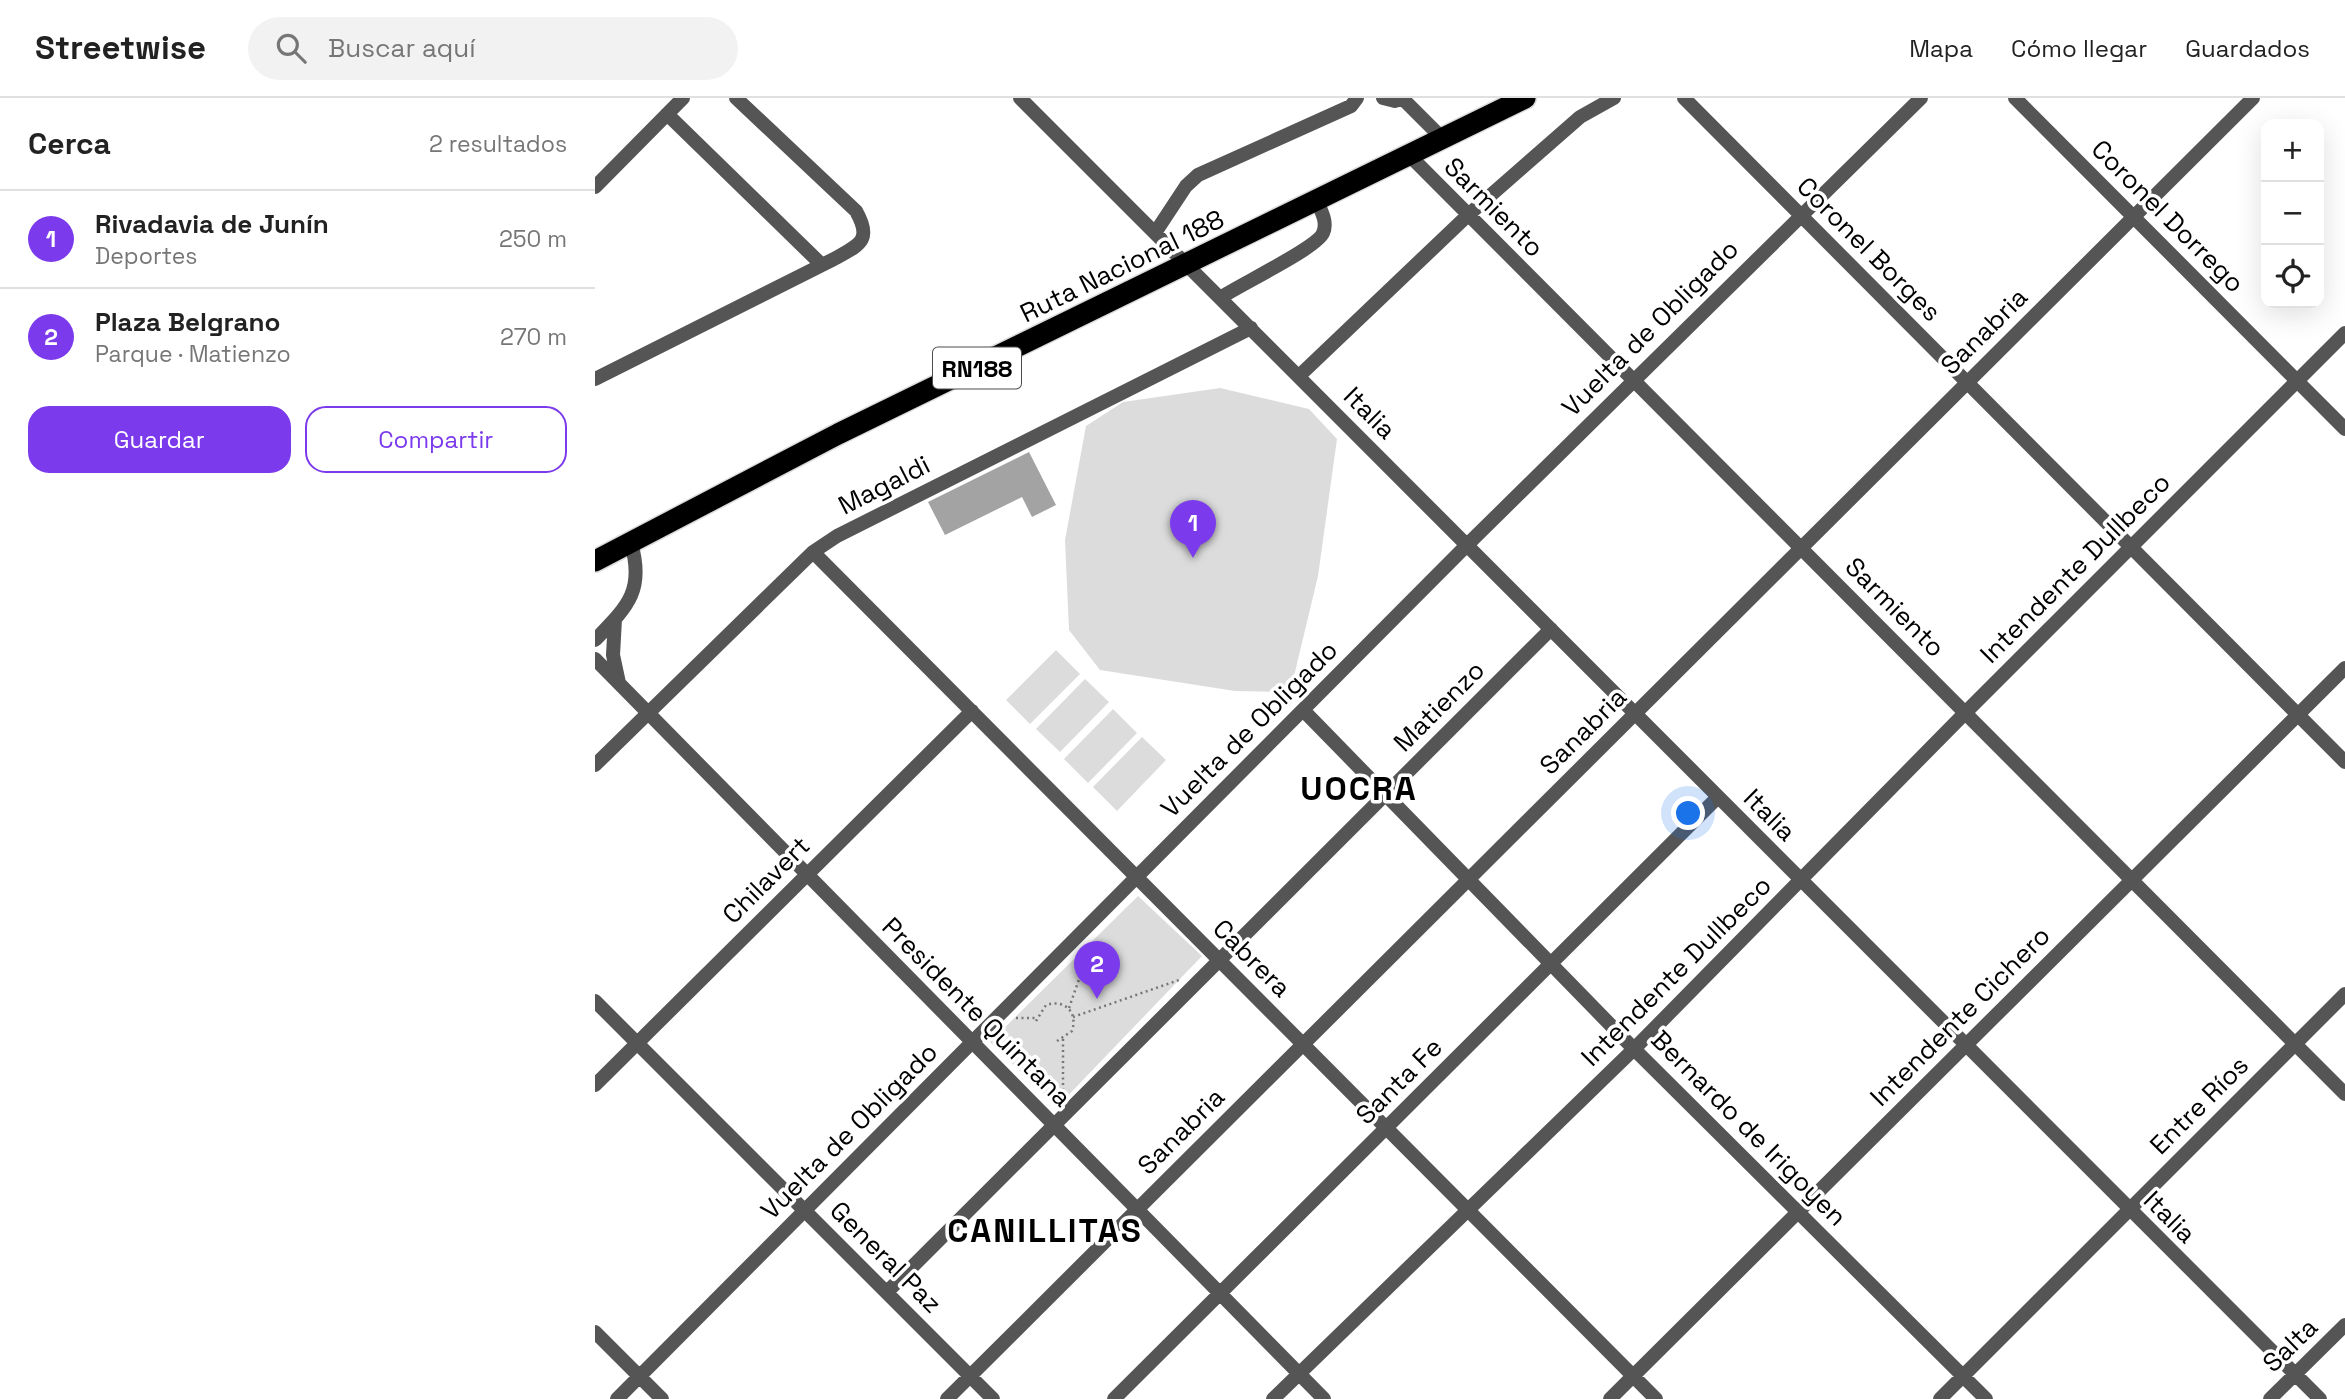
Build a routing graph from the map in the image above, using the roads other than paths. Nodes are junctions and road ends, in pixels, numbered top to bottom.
1 (683, 98) edge
2 (736, 98) edge
3 (1020, 98) edge
4 (1357, 98) edge
5 (1383, 98) edge
6 (1403, 98) edge
7 (1525, 98) edge
8 (1614, 98) edge
9 (1684, 98) edge
10 (1921, 98) edge
11 (2015, 98) edge
12 (2253, 98) edge
13 (667, 114) junction
14 (1443, 139) junction
15 (1410, 156) junction
16 (595, 187) edge
17 (1317, 201) junction
18 (1800, 215) junction
19 (1468, 216) junction
20 (2133, 217) junction
21 (1155, 233) junction
22 (822, 265) junction
23 (1186, 266) junction
24 (1220, 298) junction
25 (1251, 328) junction
26 (2345, 333) edge
27 (1299, 376) junction
28 (595, 379) edge
29 (1633, 380) junction
30 (2297, 381) junction
31 (1967, 383) junction
32 (2345, 429) edge
33 (631, 543) junction
34 (1467, 545) junction
35 (2131, 547) junction
36 (1801, 548) junction
37 (813, 552) junction
38 (595, 561) edge
39 (615, 619) junction
40 (1551, 629) junction
41 (595, 640) edge
42 (595, 659) edge
43 (2345, 668) edge
44 (619, 683) junction
45 (1303, 710) junction
46 (972, 711) junction
47 (1966, 712) junction
48 (648, 713) junction
49 (1635, 713) junction
50 (2298, 715) junction
51 (2345, 762) edge
52 (595, 765) edge
53 (1385, 794) junction
54 (1718, 797) junction
55 (807, 874) junction
56 (1136, 876) junction
57 (1468, 880) junction
58 (1800, 880) junction
59 (2132, 880) junction
60 (1215, 964) junction
61 (1551, 964) junction
62 (2345, 994) edge
63 (595, 1001) edge
64 (971, 1042) junction
65 (637, 1043) junction
66 (1303, 1044) junction
67 (2295, 1044) junction
68 (1965, 1046) junction
69 (1635, 1049) junction
70 (595, 1085) edge
71 (2345, 1094) edge
72 (1058, 1121) junction
73 (1386, 1128) junction
74 (804, 1210) junction
75 (1137, 1210) junction
76 (1468, 1210) junction
77 (2129, 1210) junction
78 (1798, 1212) junction
79 (887, 1292) junction
80 (1220, 1294) junction
81 (2345, 1325) edge
82 (595, 1332) edge
83 (1299, 1373) junction
84 (2295, 1374) junction
85 (970, 1376) junction
86 (1633, 1376) junction
87 (1963, 1376) junction
88 (640, 1377) junction
89 (617, 1399) edge
90 (662, 1399) edge
91 (947, 1399) edge
92 (993, 1399) edge
93 (1114, 1399) edge
94 (1273, 1399) edge
95 (1324, 1399) edge
96 (1610, 1399) edge
97 (1656, 1399) edge
98 (1940, 1399) edge
99 (1986, 1399) edge
100 (2270, 1399) edge
101 (2320, 1399) edge

1 - 13 street
2 - 22 street
3 - 21 street, Italia
4 - 21 street
5 - 6 street
6 - 14 street
7 - 14 highway, Ruta Nacional 188 / RN188
8 - 19 street
9 - 18 street, Coronel Borges
10 - 18 street, Vuelta de Obligado
11 - 20 street, Coronel Dorrego
12 - 20 street, Sanabria
13 - 16 street
13 - 22 street
14 - 15 highway, Ruta Nacional 188 / RN188
15 - 17 highway, Ruta Nacional 188 / RN188
15 - 19 street, Sarmiento
17 - 23 highway, Ruta Nacional 188 / RN188
17 - 24 street
18 - 29 street, Vuelta de Obligado
18 - 31 street, Coronel Borges
19 - 27 street
19 - 29 street, Sarmiento
20 - 30 street, Coronel Dorrego
20 - 31 street, Sanabria
21 - 23 street, Italia
22 - 28 street
23 - 24 street, Italia
23 - 33 highway, Ruta Nacional 188 / RN188
24 - 25 street, Italia
25 - 27 street, Italia
25 - 37 street, Magaldi
26 - 30 street, Intendente Dullbeco
27 - 34 street, Italia
29 - 34 street, Vuelta de Obligado
29 - 36 street, Sarmiento
30 - 32 street, Coronel Dorrego
30 - 35 street, Intendente Dullbeco
31 - 35 street, Coronel Borges
31 - 36 street, Sanabria
33 - 38 highway, Ruta Nacional 188 / RN188
33 - 39 street
34 - 40 street, Italia
34 - 45 street, Vuelta de Obligado
35 - 47 street, Intendente Dullbeco
35 - 50 street, Coronel Borges
36 - 47 street, Sarmiento
36 - 49 street, Sanabria
37 - 46 street, Cabrera
37 - 48 street, Magaldi
39 - 41 street
39 - 44 street
40 - 49 street, Italia
40 - 53 street, Matienzo
42 - 44 street, Presidente Quintana
43 - 50 street, Intendente Cichero
44 - 48 street, Presidente Quintana
45 - 53 street, Bernardo de Irigoyen
45 - 56 street, Vuelta de Obligado
46 - 55 street, Chilavert
46 - 56 street, Cabrera
47 - 58 street, Intendente Dullbeco
47 - 59 street, Sarmiento
48 - 52 street, Magaldi
48 - 55 street, Presidente Quintana
49 - 54 street, Italia
49 - 57 street, Sanabria
50 - 51 street, Coronel Borges
50 - 59 street, Intendente Cichero
53 - 57 street, Bernardo de Irigoyen
53 - 60 street, Matienzo
54 - 58 street, Italia
54 - 61 street, Santa Fe
55 - 64 street, Presidente Quintana
55 - 65 street, Chilavert
56 - 60 street, Cabrera
56 - 64 street, Vuelta de Obligado
57 - 61 street, Bernardo de Irigoyen
57 - 66 street, Sanabria
58 - 68 street, Italia
58 - 69 street, Intendente Dullbeco
59 - 67 street, Sarmiento
59 - 68 street, Intendente Cichero
60 - 66 street, Cabrera
60 - 72 street, Matienzo
61 - 69 street, Bernardo de Irigoyen
61 - 73 street, Santa Fe
62 - 67 street, Entre Ríos
63 - 65 street, General Paz
64 - 72 street, Presidente Quintana
64 - 74 street, Vuelta de Obligado
65 - 70 street, Chilavert
65 - 74 street, General Paz
66 - 73 street, Cabrera
66 - 75 street, Sanabria
67 - 71 street, Sarmiento
67 - 77 street, Entre Ríos
68 - 77 street, Italia
68 - 78 street, Intendente Cichero
69 - 76 street, Intendente Dullbeco
69 - 78 street, Bernardo de Irigoyen
72 - 75 street, Presidente Quintana
72 - 79 street, Matienzo
73 - 76 street, Cabrera
73 - 80 street, Santa Fe
74 - 79 street, General Paz
74 - 88 street, Vuelta de Obligado
75 - 80 street, Presidente Quintana
75 - 85 street, Sanabria
76 - 83 street, Intendente Dullbeco
76 - 86 street, Cabrera
77 - 84 street, Italia
77 - 87 street, Entre Ríos
78 - 86 street, Intendente Cichero
78 - 87 street, Bernardo de Irigoyen
79 - 85 street, General Paz
80 - 83 street, Presidente Quintana
80 - 93 street, Santa Fe
81 - 84 street, Salta
82 - 88 street
83 - 94 street, Intendente Dullbeco
83 - 95 street, Presidente Quintana
84 - 100 street, Salta
84 - 101 street, Italia
85 - 91 street, Sanabria
85 - 92 street, General Paz
86 - 96 street, Intendente Cichero
86 - 97 street, Cabrera
87 - 98 street, Entre Ríos
87 - 99 street, Bernardo de Irigoyen
88 - 89 street, Vuelta de Obligado
88 - 90 street

